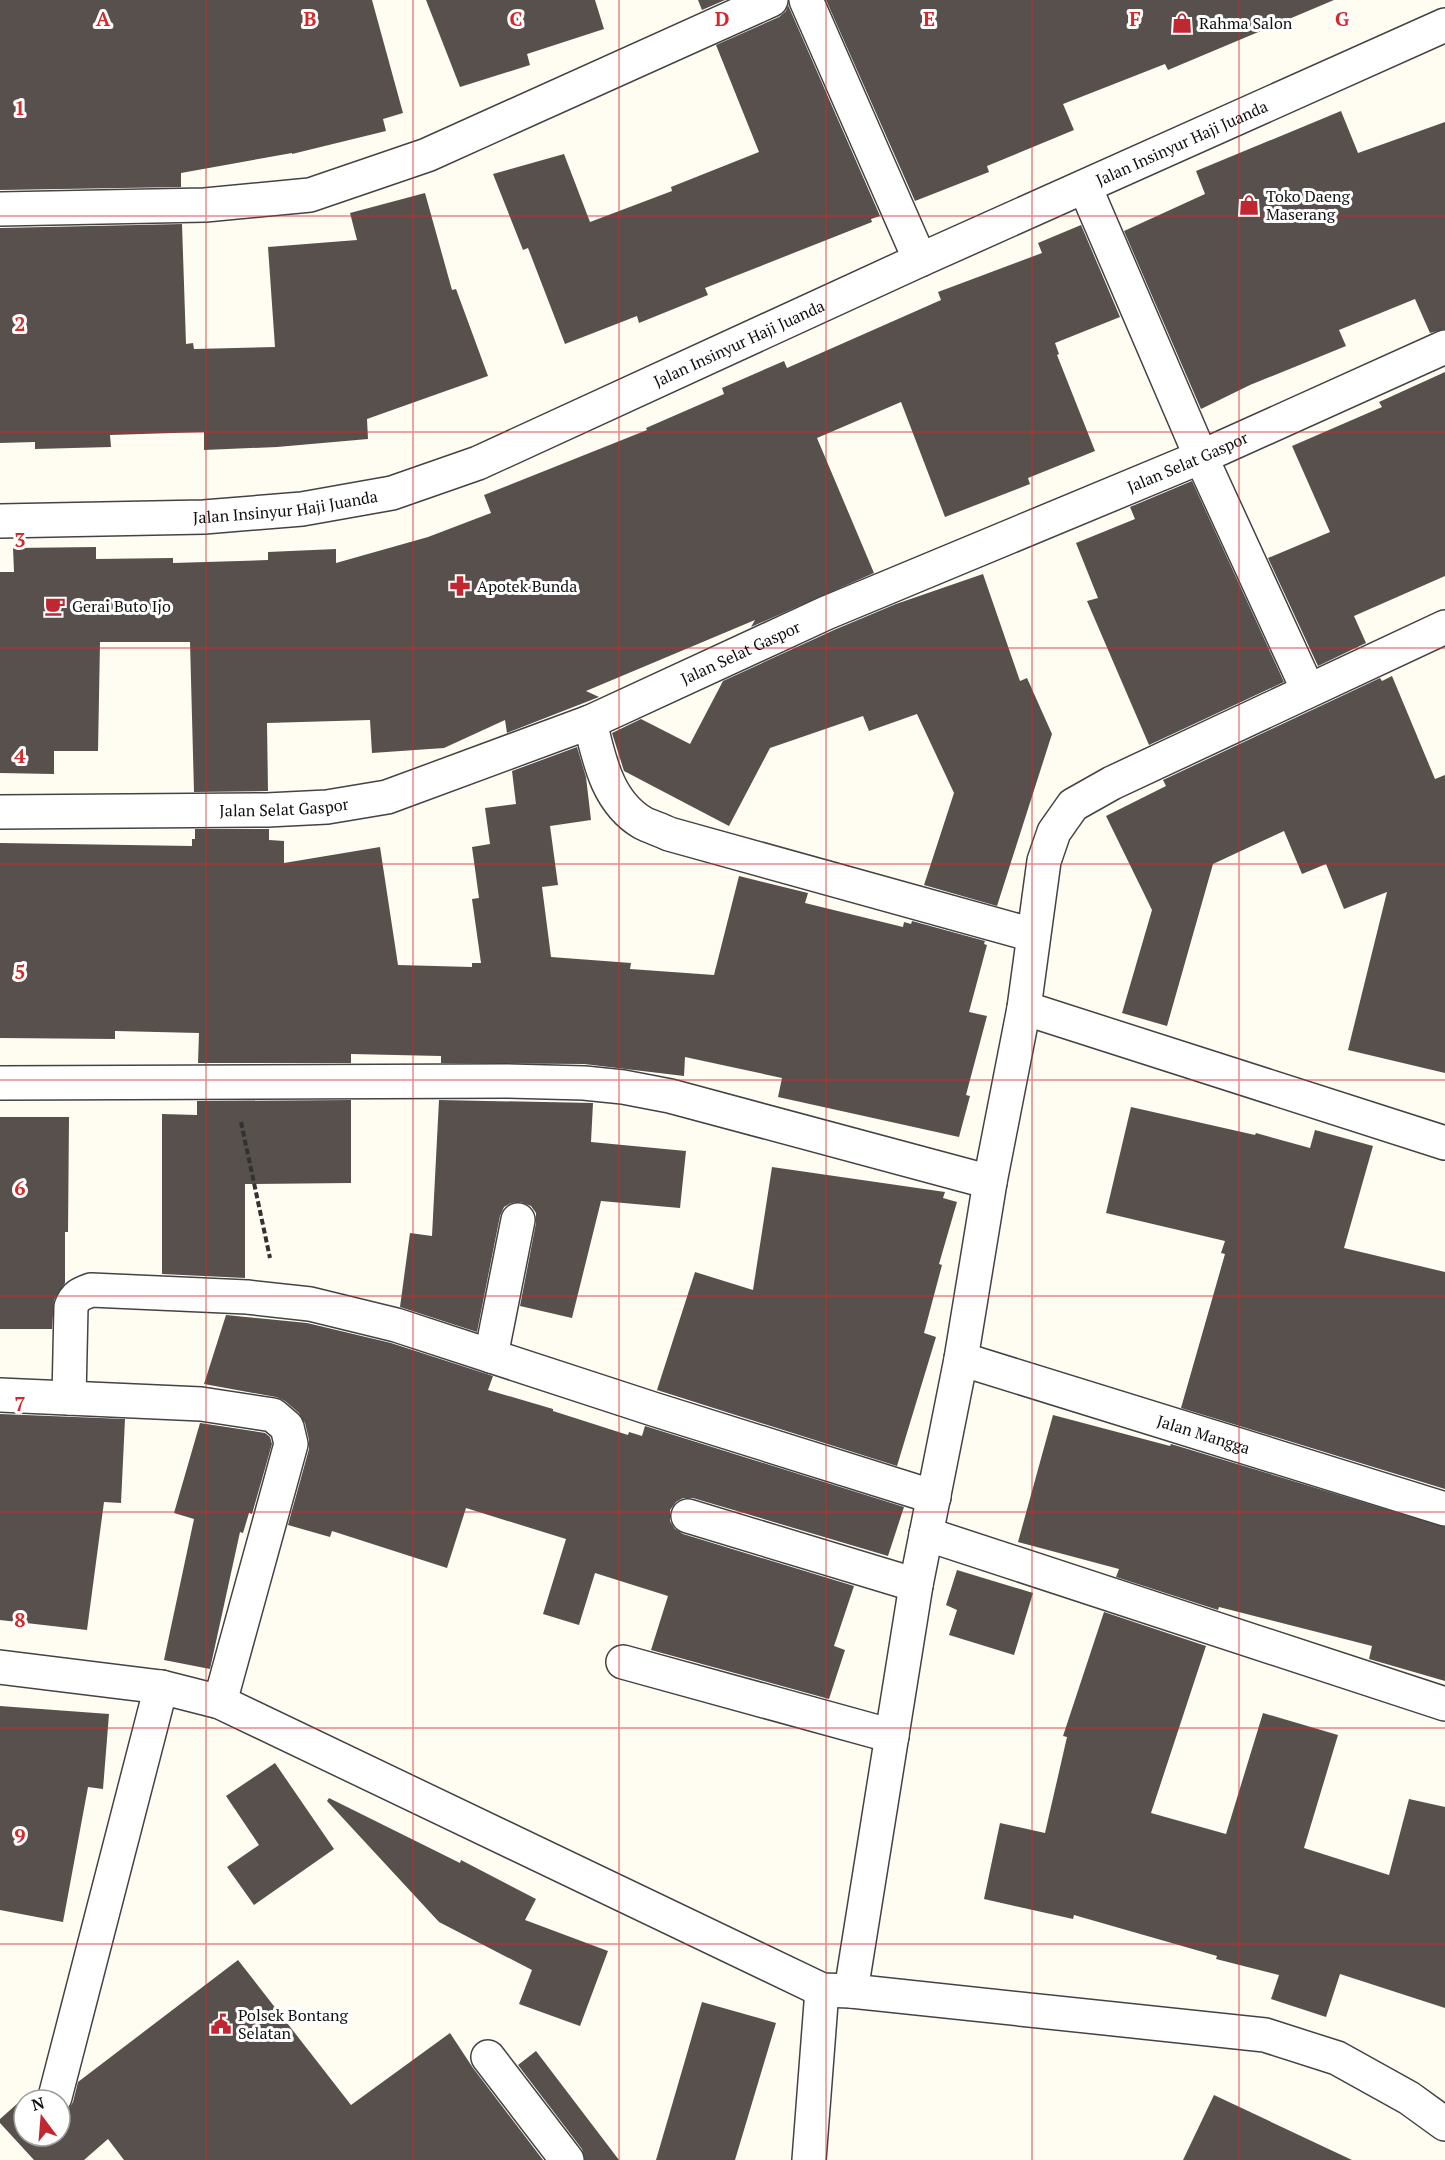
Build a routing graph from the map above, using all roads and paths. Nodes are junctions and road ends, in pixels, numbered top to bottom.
1 (771, 0) edge
2 (806, 0) edge
3 (1445, 26) edge
4 (1085, 187) junction
5 (0, 209) edge
6 (920, 261) junction
7 (1445, 347) edge
8 (1201, 457) junction
9 (0, 521) edge
10 (1445, 627) edge
11 (1308, 690) junction
12 (590, 722) junction
13 (0, 812) edge
14 (1033, 935) junction
15 (1024, 1008) junction
16 (0, 1083) edge
17 (227, 1083) junction
18 (1445, 1143) edge
19 (990, 1182) junction
20 (518, 1220) dead end
21 (279, 1300) junction
22 (491, 1356) junction
23 (961, 1359) junction
24 (0, 1395) edge
25 (69, 1398) junction
26 (934, 1497) junction
27 (1445, 1509) edge
28 (688, 1516) dead end
29 (926, 1534) junction
30 (916, 1585) junction
31 (623, 1662) dead end
32 (0, 1667) edge
33 (161, 1688) junction
34 (220, 1702) junction
35 (1445, 1704) edge
36 (892, 1736) junction
37 (836, 1990) junction
38 (488, 2057) dead end
39 (57, 2088) edge
40 (1445, 2124) edge
41 (567, 2160) edge
42 (809, 2160) edge

1 - 5 street
2 - 6 street
3 - 4 street, Jalan Insinyur Haji Juanda
4 - 6 street, Jalan Insinyur Haji Juanda
4 - 8 street
6 - 9 street, Jalan Insinyur Haji Juanda
7 - 8 street, Jalan Selat Gaspor
8 - 11 street
8 - 12 street, Jalan Selat Gaspor
10 - 11 street
11 - 14 street
12 - 13 street, Jalan Selat Gaspor
12 - 14 street
14 - 15 street
15 - 18 street
15 - 19 street
16 - 17 street
17 - 19 street
17 - 21 path
19 - 23 street
20 - 22 street
21 - 22 street
21 - 25 street
22 - 26 street
23 - 26 street
23 - 27 street, Jalan Mangga
24 - 25 street
25 - 34 street
26 - 29 street
28 - 30 street
29 - 30 street
29 - 35 street
30 - 36 street
31 - 36 street
32 - 33 street
33 - 34 street
33 - 39 street
34 - 37 street
36 - 37 street
37 - 40 street
37 - 42 street
38 - 41 street

